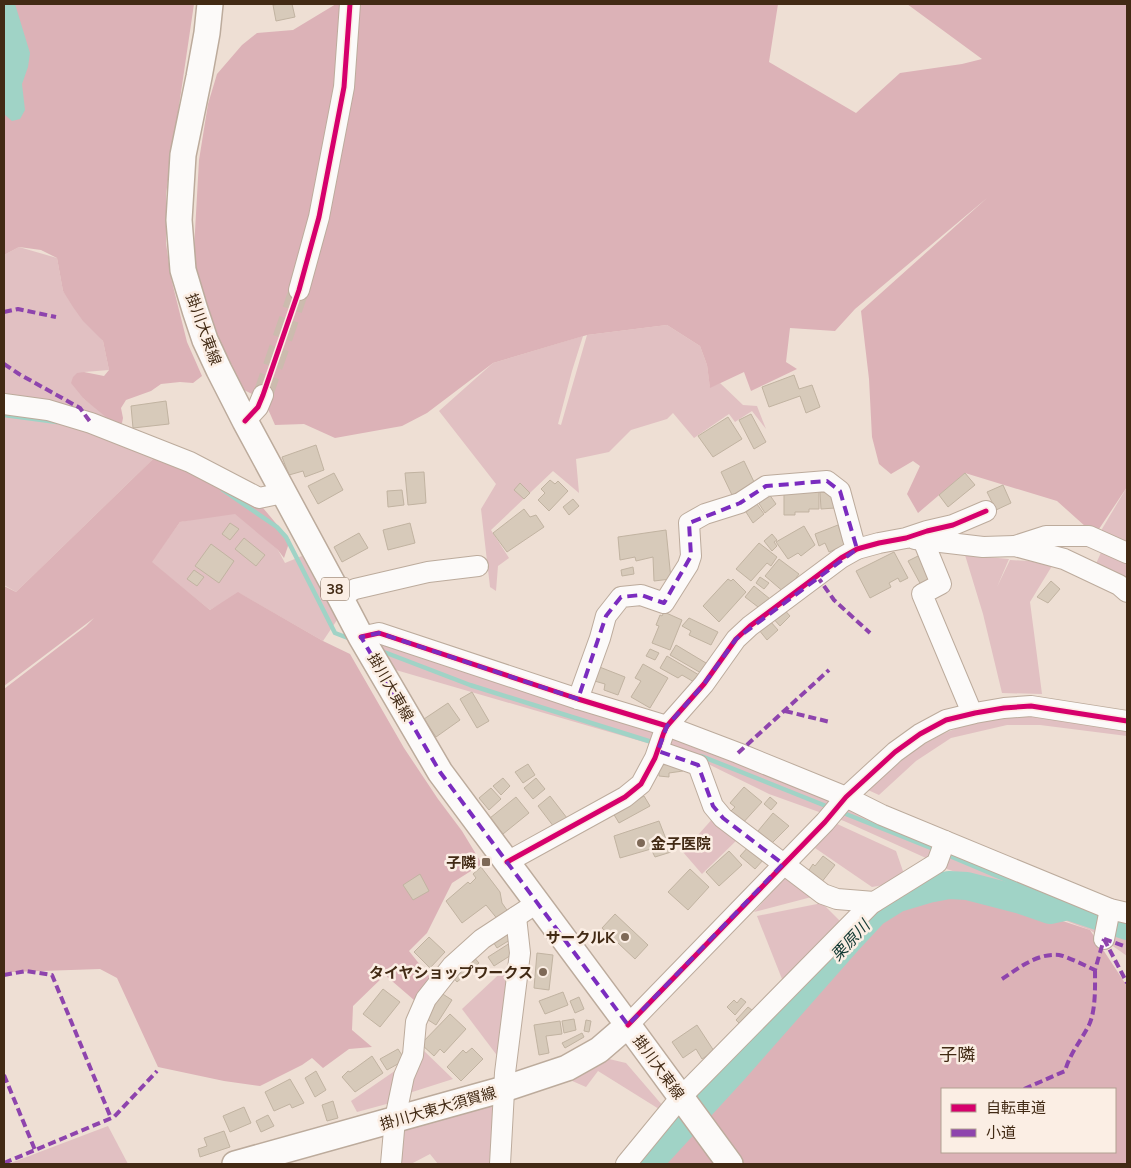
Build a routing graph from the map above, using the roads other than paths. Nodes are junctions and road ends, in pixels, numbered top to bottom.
1 (210, 4) edge
2 (350, 4) edge
3 (299, 290) tunnel mouth
4 (263, 395) tunnel mouth
5 (4, 404) edge
6 (245, 421) junction
7 (284, 493) junction
8 (986, 511) dead end
9 (914, 539) junction
10 (1015, 546) junction
11 (857, 549) junction
12 (1127, 553) edge
13 (478, 566) dead end
14 (1127, 592) edge
15 (340, 597) junction
16 (361, 637) junction
17 (578, 699) junction
18 (972, 713) junction
19 (1127, 721) edge
20 (662, 739) junction
21 (845, 799) junction
22 (945, 841) junction
23 (507, 862) junction
24 (784, 864) junction
25 (874, 902) junction
26 (537, 903) junction
27 (1115, 912) edge
28 (516, 917) junction
29 (1104, 936) dead end
30 (628, 1025) junction
31 (504, 1089) junction
32 (683, 1100) junction
33 (395, 1120) junction
34 (235, 1164) edge
35 (391, 1164) edge
36 (500, 1164) edge
37 (626, 1164) edge
38 (730, 1164) edge

1 - 6 main road, 掛川大東線 / 38
2 - 3 street
4 - 6 street
5 - 7 street
6 - 7 main road, 掛川大東線 / 38
7 - 15 main road, 掛川大東線 / 38
8 - 9 street
9 - 10 street
9 - 11 street
9 - 18 street
10 - 12 street
10 - 14 street
11 - 17 street
11 - 20 street
13 - 15 street
15 - 16 main road, 掛川大東線 / 38
16 - 17 street
16 - 23 main road, 掛川大東線 / 38
17 - 20 street
18 - 19 street
18 - 21 street
20 - 21 street
20 - 23 street
20 - 24 street
21 - 22 street
21 - 24 street
22 - 25 street
22 - 27 street
23 - 26 main road, 掛川大東線 / 38
24 - 25 street
24 - 30 street
25 - 32 street
26 - 28 street
26 - 30 main road, 掛川大東線 / 38
27 - 29 street
28 - 31 street
28 - 33 street
30 - 31 main road, 掛川大東大須賀線
30 - 32 main road, 掛川大東線 / 38
31 - 33 main road, 掛川大東大須賀線
31 - 36 street
32 - 37 street
32 - 38 main road, 掛川大東線 / 38
33 - 34 main road, 掛川大東大須賀線
33 - 35 street

